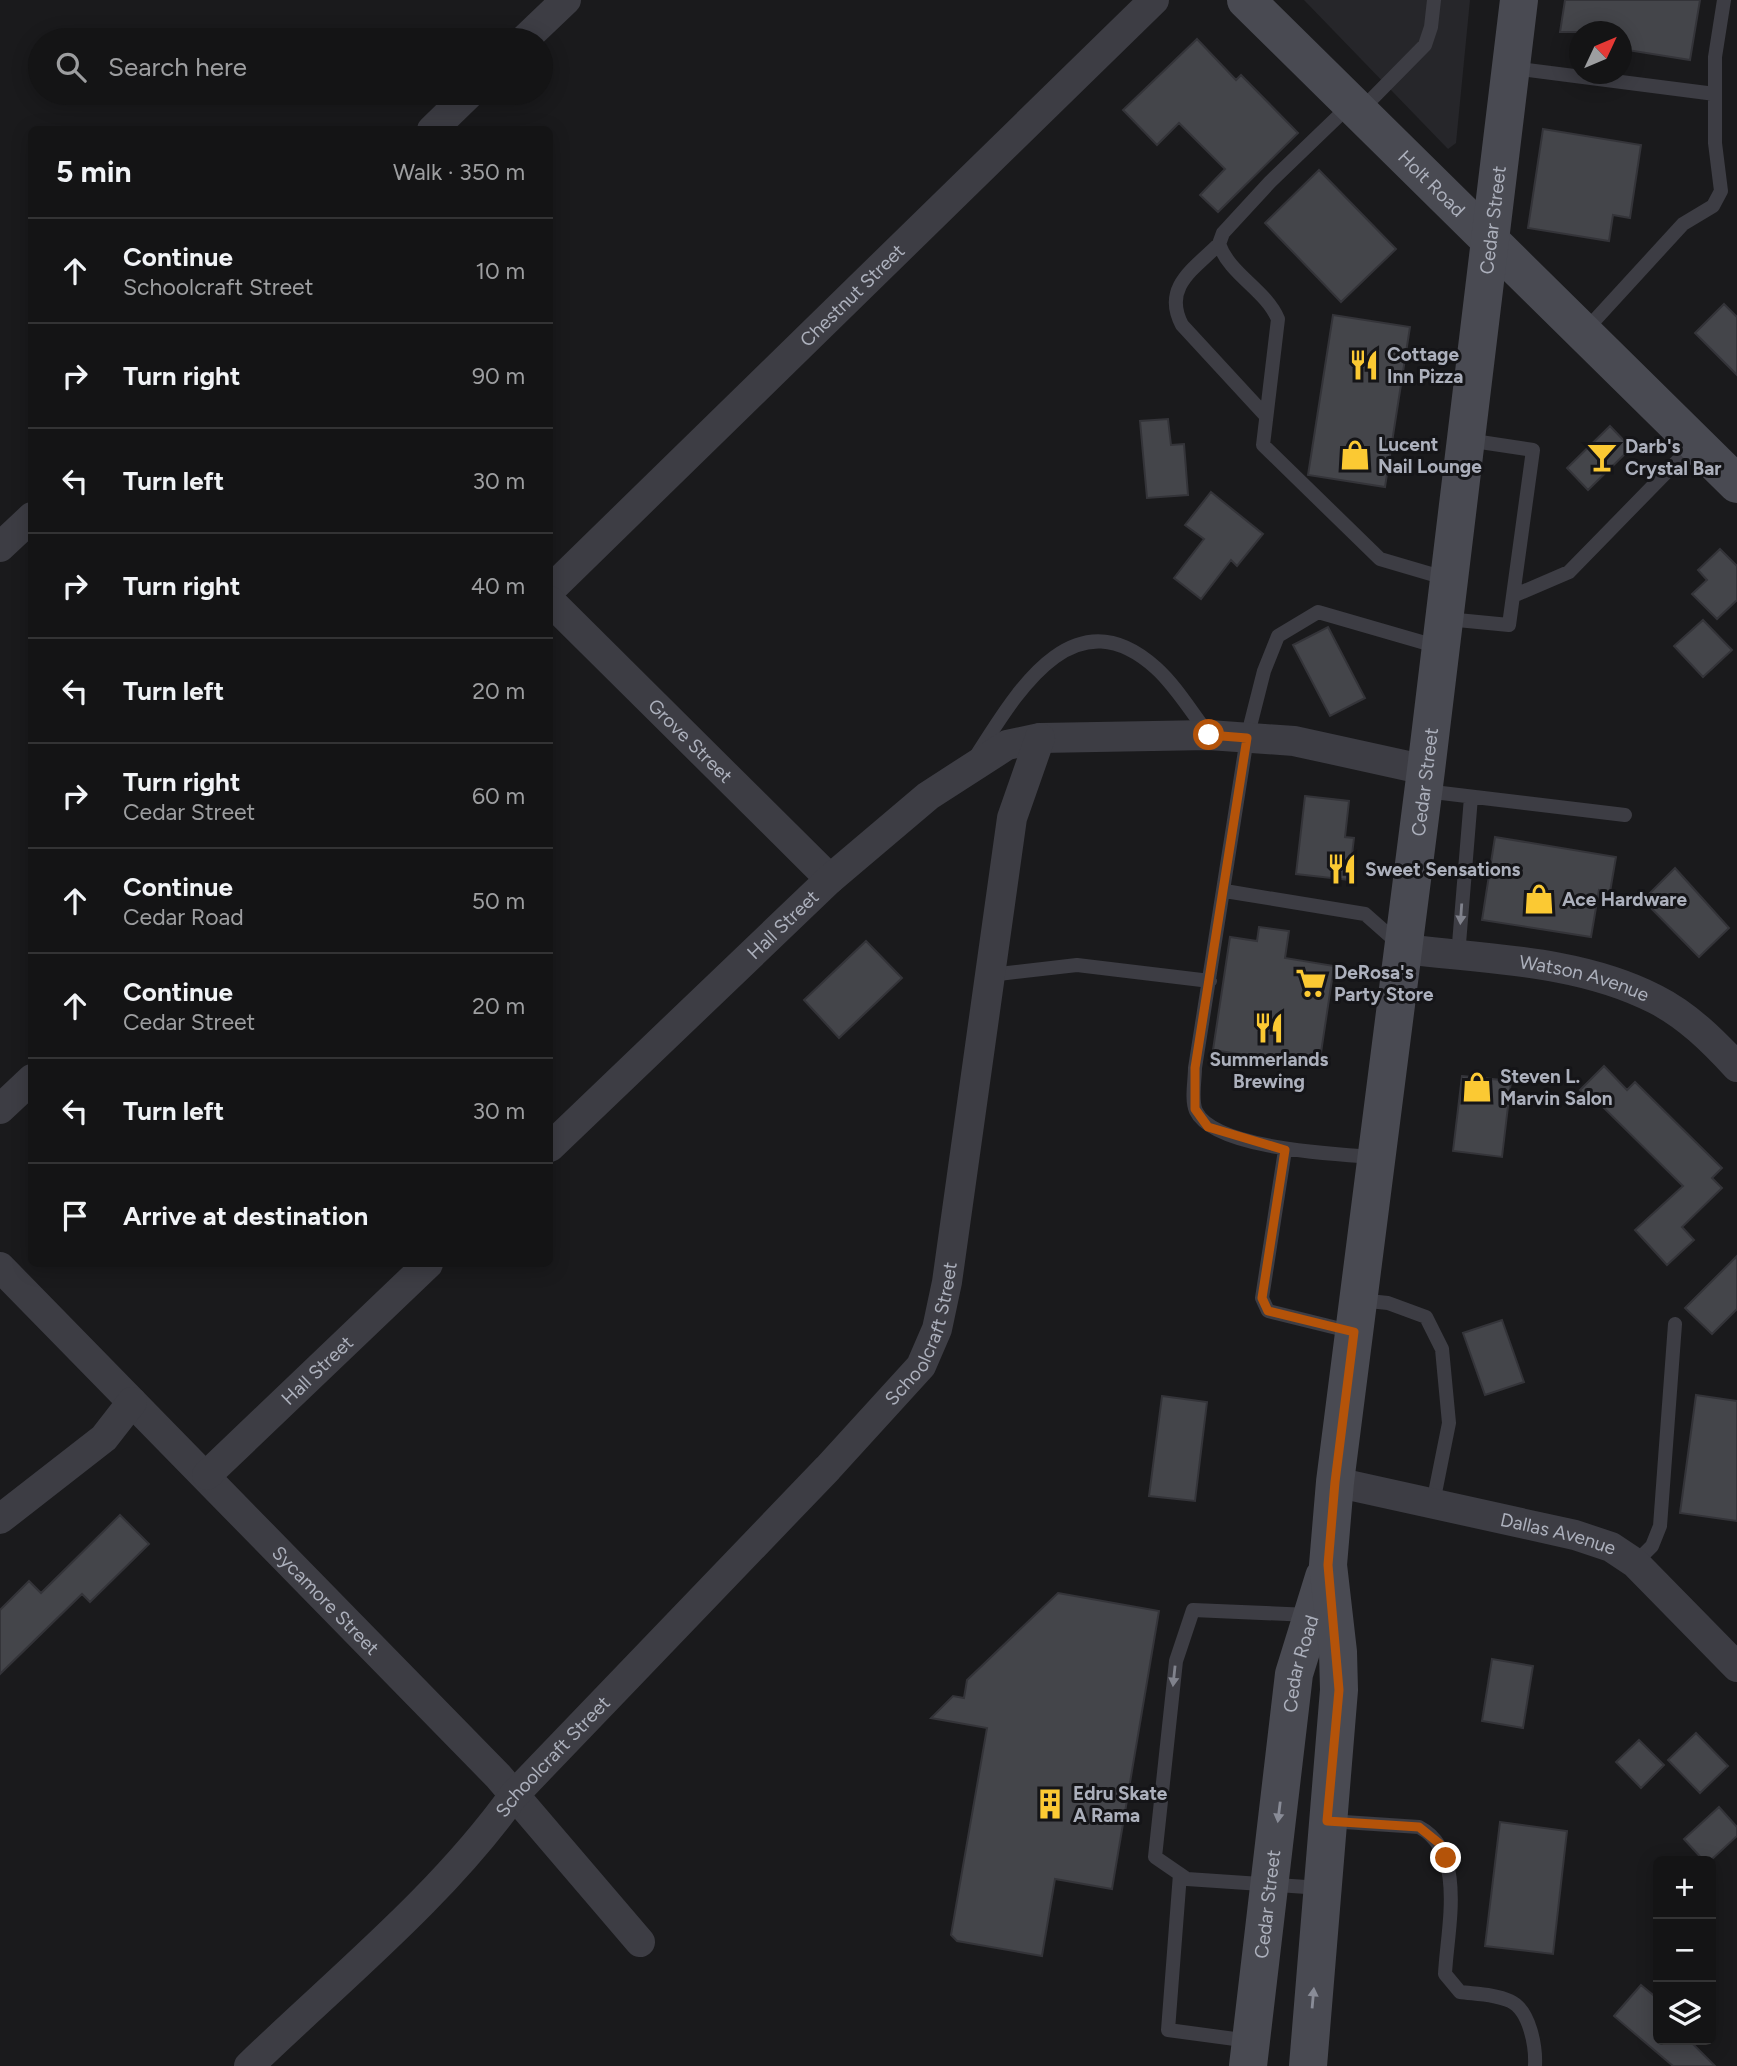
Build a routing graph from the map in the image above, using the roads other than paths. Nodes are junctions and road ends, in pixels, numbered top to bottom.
1 (566, 0) edge
2 (1154, 0) edge
3 (1434, 0) edge
4 (1519, 0) edge
5 (1724, 0) edge
6 (1260, 9) edge
7 (537, 28) edge
8 (1510, 68) junction
9 (1715, 94) junction
10 (458, 105) edge
11 (1355, 108) junction
12 (436, 126) edge
13 (1489, 240) junction
14 (1219, 244) junction
15 (1583, 333) junction
16 (1265, 415) junction
17 (1465, 440) junction
18 (1695, 443) junction
19 (1737, 484) edge
20 (28, 521) edge
21 (0, 547) edge
22 (1449, 579) junction
23 (553, 587) edge
24 (1513, 596) junction
25 (553, 604) edge
26 (1442, 633) junction
27 (1209, 735) junction
28 (1040, 738) junction
29 (1247, 738) junction
30 (970, 766) junction
31 (1425, 781) junction
32 (1471, 797) junction
33 (1625, 816) dead end
34 (830, 879) junction
35 (1225, 891) junction
36 (1403, 949) junction
37 (1458, 956) junction
38 (990, 975) junction
39 (1210, 981) junction
40 (1737, 1067) edge
41 (28, 1083) edge
42 (0, 1109) edge
43 (553, 1144) edge
44 (1285, 1150) junction
45 (1377, 1157) junction
46 (0, 1267) edge
47 (425, 1267) edge
48 (1356, 1316) junction
49 (1675, 1324) dead end
50 (132, 1402) junction
51 (207, 1475) junction
52 (1335, 1482) junction
53 (1433, 1503) junction
54 (0, 1519) edge
55 (1635, 1563) junction
56 (1328, 1565) joint
57 (1323, 1616) junction
58 (1737, 1667) edge
59 (1287, 1744) joint
60 (514, 1795) junction
61 (1327, 1821) junction
62 (1180, 1874) junction
63 (1270, 1882) junction
64 (1322, 1888) junction
65 (640, 1942) dead end
66 (1250, 2054) edge
67 (249, 2066) edge
68 (1308, 2066) edge
69 (1535, 2066) edge

1 - 7 street
2 - 23 street, Chestnut Street
3 - 11 lane
4 - 8 main road, Cedar Street
5 - 9 lane
6 - 11 main road, Holt Road
8 - 9 lane
8 - 13 main road, Cedar Street
9 - 15 lane
10 - 12 street
11 - 13 main road, Holt Road
11 - 14 lane
13 - 15 main road, Holt Road
13 - 17 main road, Cedar Street
14 - 16 lane
14 - 16 lane
15 - 18 main road, Holt Road
16 - 22 lane
17 - 22 main road, Cedar Street
17 - 24 lane
18 - 19 main road, Holt Road
18 - 24 lane
20 - 21 street
22 - 26 main road, Cedar Street
24 - 26 lane
25 - 34 street, Grove Street
26 - 29 lane
26 - 31 main road, Cedar Street
27 - 28 street
27 - 29 street
27 - 30 lane
28 - 30 street, Hall Street
28 - 38 street, Schoolcraft Street
29 - 31 street
29 - 35 lane
30 - 34 street, Hall Street
31 - 32 lane
31 - 36 main road, Cedar Street
32 - 33 lane
32 -> 37 lane
34 - 43 street, Hall Street
35 - 36 lane
35 - 39 lane
36 - 37 street, Watson Avenue
36 - 45 main road, Cedar Street
37 - 40 street, Watson Avenue
38 - 39 lane
38 - 60 street, Schoolcraft Street
39 - 44 lane
41 - 42 street
44 - 45 lane
44 - 48 lane
45 - 48 main road, Cedar Street
46 - 50 street, Sycamore Street
47 - 51 street, Hall Street
48 - 52 main road, Cedar Street
48 - 53 lane
49 - 55 lane
50 - 51 street, Sycamore Street
50 - 54 street
51 - 60 street, Sycamore Street
52 - 53 street, Dallas Avenue
52 - 56 main road, Cedar Street
53 - 55 street, Dallas Avenue
55 - 58 street, Dallas Avenue
56 - 57 main road, Cedar Road
57 - 59 main road, Cedar Road
57 - 61 main road, Cedar Road
57 -> 62 lane
59 -> 63 main road, Cedar Street
60 - 65 street, Sycamore Street
60 - 67 street, Schoolcraft Street
61 - 64 main road
61 - 69 lane
62 - 63 lane
62 - 66 lane
63 - 64 lane
63 - 66 main road, Cedar Street
68 -> 64 main road

